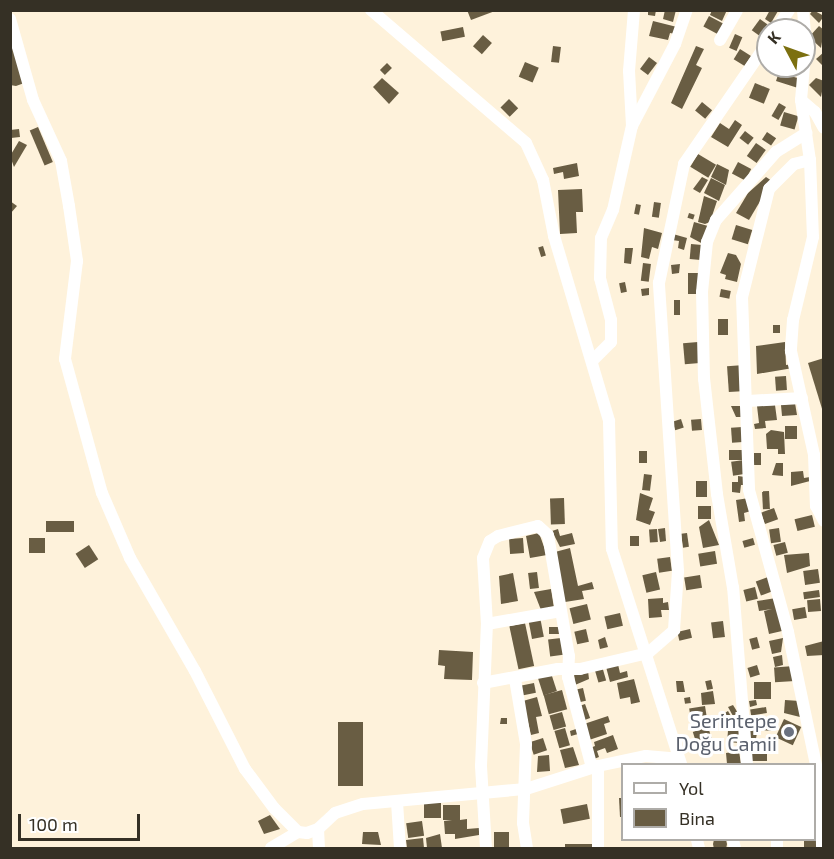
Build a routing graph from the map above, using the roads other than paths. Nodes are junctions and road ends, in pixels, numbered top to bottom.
1 (371, 10) edge
2 (634, 10) edge
3 (687, 10) edge
4 (737, 10) edge
5 (803, 10) edge
6 (10, 19) edge
7 (720, 40) dead end
8 (756, 59) edge
9 (801, 100) junction
10 (632, 126) junction
11 (824, 128) edge
12 (807, 133) junction
13 (810, 160) junction
14 (594, 359) junction
15 (802, 398) junction
16 (748, 401) junction
17 (824, 521) edge
18 (561, 611) junction
19 (487, 624) junction
20 (648, 653) junction
21 (569, 668) junction
22 (515, 678) junction
23 (483, 683) junction
24 (679, 762) edge
25 (747, 763) edge
26 (815, 763) edge
27 (595, 767) junction
28 (816, 768) edge
29 (820, 788) edge
30 (526, 789) junction
31 (481, 790) junction
32 (397, 802) junction
33 (318, 829) junction
34 (298, 832) junction
35 (271, 849) edge
36 (319, 849) edge
37 (400, 849) edge
38 (486, 849) edge
39 (528, 849) edge
40 (598, 849) edge
41 (822, 849) edge

1 - 14 street
2 - 10 street
3 - 10 street
4 - 7 street
5 - 9 street
6 - 34 street
8 - 20 street
9 - 11 street
9 - 12 street
10 - 14 street
12 - 13 street
12 - 25 street
13 - 15 street
13 - 16 street
14 - 20 street
15 - 16 street
15 - 17 street
16 - 26 street
18 - 19 street
18 - 19 street
18 - 21 street
19 - 23 street
20 - 21 street
20 - 24 street
21 - 22 street
21 - 27 street
22 - 23 street
22 - 30 street
23 - 31 street
24 - 27 street
27 - 30 street
27 - 40 street
28 - 29 street
29 - 41 street
30 - 31 street
30 - 39 street
31 - 32 street
31 - 38 street
32 - 33 street
32 - 37 street
33 - 34 street
33 - 36 street
34 - 35 street

